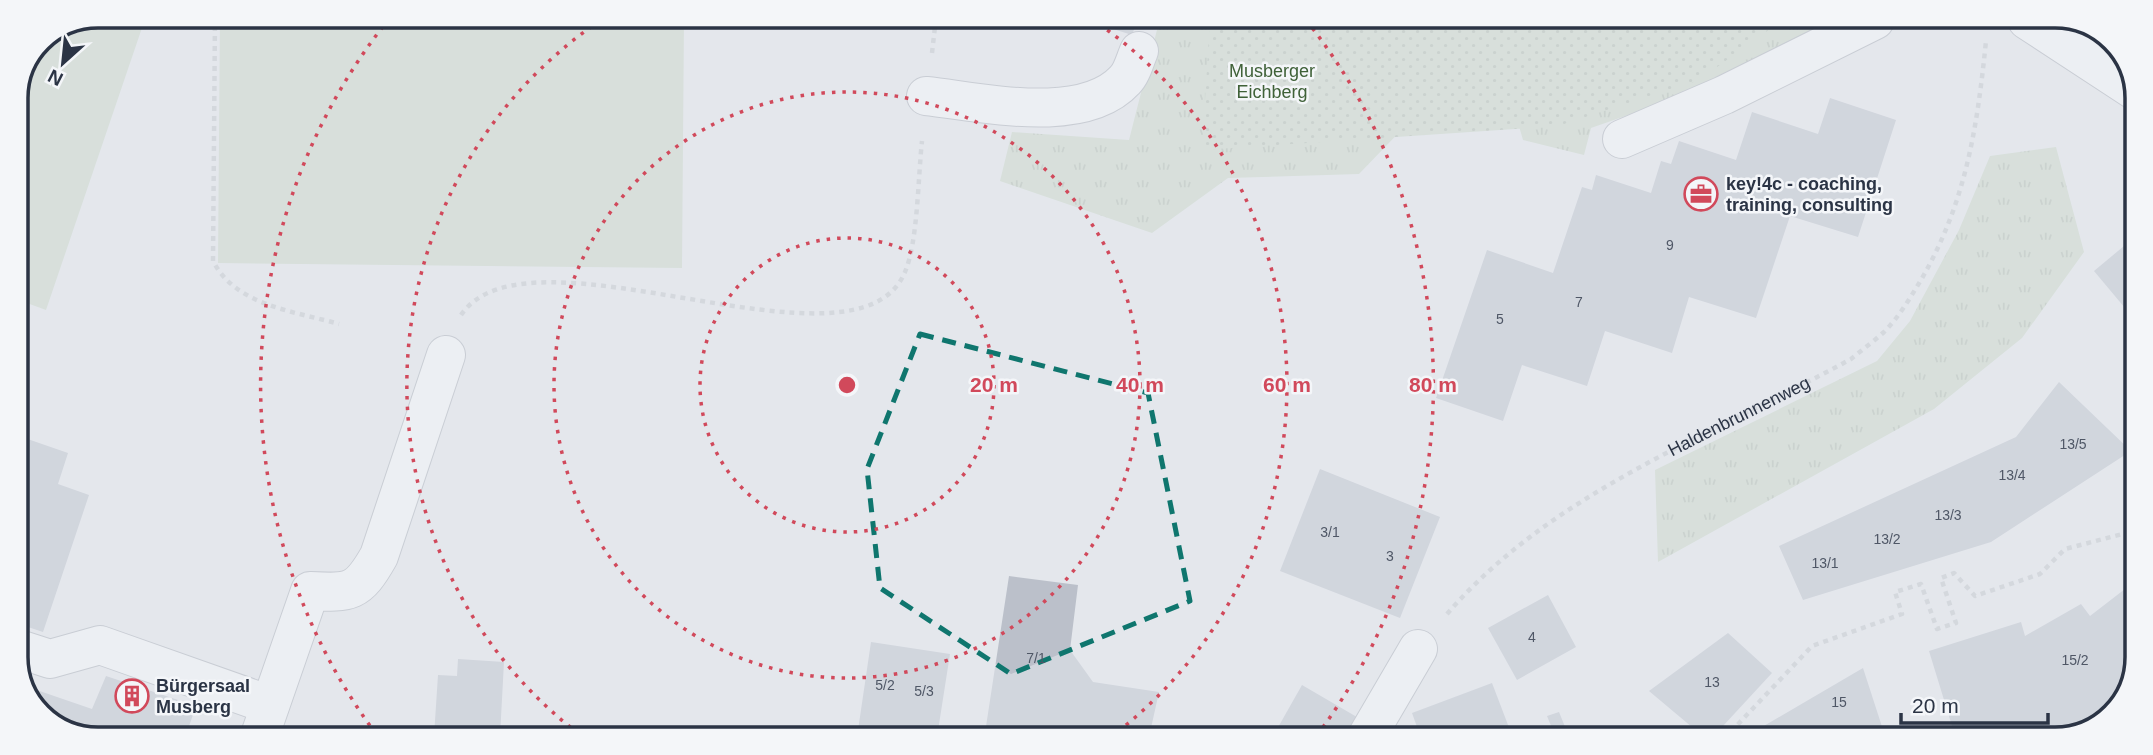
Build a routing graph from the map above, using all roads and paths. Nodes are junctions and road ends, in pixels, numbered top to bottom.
1 (215, 28) edge
2 (935, 28) edge
3 (1859, 28) edge
4 (2039, 28) edge
5 (1987, 34) dead end
6 (1139, 51) dead end
7 (2124, 83) edge
8 (926, 96) junction
9 (1622, 139) dead end
10 (339, 324) dead end
11 (446, 355) joint
12 (2125, 533) edge
13 (1418, 649) joint
14 (28, 652) edge
15 (265, 720) edge
16 (1372, 727) edge
17 (1735, 727) edge

1 - 10 path
2 - 8 path
3 - 9 street
4 - 7 street
5 - 13 path, Haldenbrunnenweg
6 - 8 street
8 - 11 path
11 - 15 street
12 - 17 path
13 - 16 street
14 - 15 street

